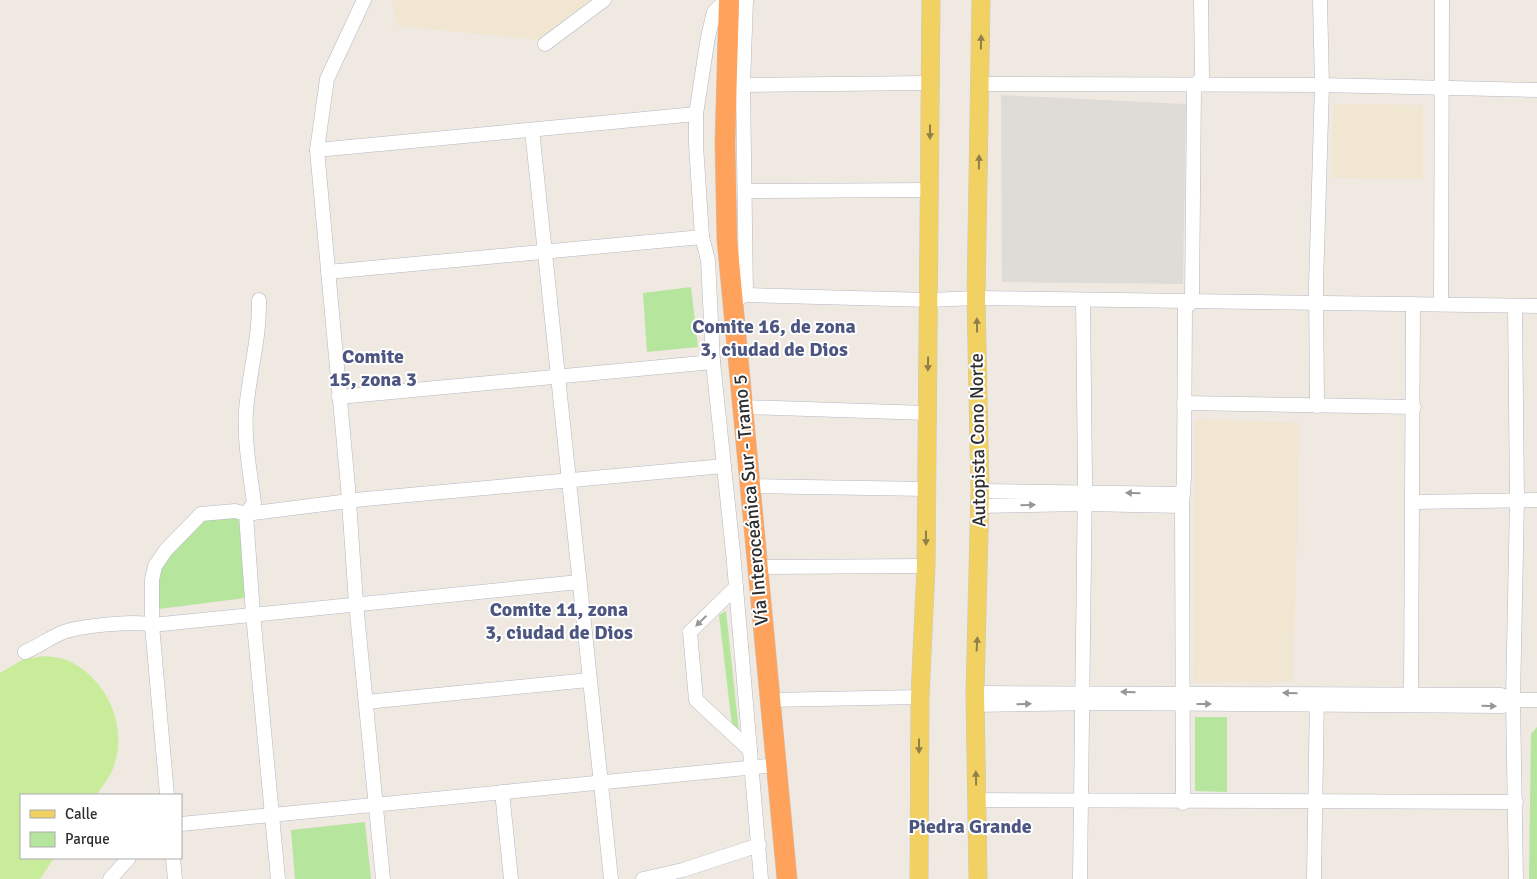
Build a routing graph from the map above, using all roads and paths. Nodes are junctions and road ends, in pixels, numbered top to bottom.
1 (364, 0) edge
2 (604, 0) edge
3 (728, 0) edge
4 (746, 0) edge
5 (930, 0) edge
6 (981, 0) edge
7 (1201, 0) edge
8 (1320, 0) edge
9 (1442, 0) edge
10 (545, 44) dead end
11 (930, 83) junction
12 (980, 84) junction
13 (743, 85) junction
14 (1322, 85) junction
15 (1194, 86) junction
16 (1444, 87) junction
17 (1537, 90) edge
18 (696, 114) junction
19 (532, 130) junction
20 (317, 150) junction
21 (929, 190) junction
22 (746, 191) junction
23 (702, 237) junction
24 (544, 250) junction
25 (328, 272) junction
26 (739, 298) junction
27 (976, 298) junction
28 (259, 300) dead end
29 (929, 300) junction
30 (1083, 300) junction
31 (1192, 302) junction
32 (1317, 304) junction
33 (1413, 304) junction
34 (1441, 304) junction
35 (1515, 306) junction
36 (1537, 306) edge
37 (713, 362) junction
38 (557, 376) junction
39 (339, 396) junction
40 (1184, 403) junction
41 (1317, 406) junction
42 (743, 407) junction
43 (1414, 407) junction
44 (927, 413) junction
45 (724, 466) junction
46 (570, 479) junction
47 (750, 486) junction
48 (926, 489) junction
49 (980, 498) junction
50 (1084, 498) junction
51 (1182, 500) junction
52 (1517, 500) junction
53 (1537, 500) edge
54 (348, 501) junction
55 (1413, 502) junction
56 (246, 514) junction
57 (753, 523) junction
58 (733, 552) junction
59 (926, 566) junction
60 (757, 567) junction
61 (579, 582) junction
62 (736, 587) junction
63 (356, 603) junction
64 (253, 614) junction
65 (152, 625) junction
66 (25, 652) dead end
67 (589, 680) junction
68 (1411, 696) junction
69 (920, 697) junction
70 (1082, 698) junction
71 (1183, 698) junction
72 (975, 699) junction
73 (1317, 699) junction
74 (770, 700) junction
75 (1513, 700) junction
76 (1537, 700) edge
77 (366, 702) junction
78 (750, 750) junction
79 (777, 766) junction
80 (752, 768) junction
81 (599, 783) junction
82 (502, 792) junction
83 (167, 794) edge
84 (976, 800) junction
85 (1082, 800) junction
86 (1516, 802) junction
87 (1182, 803) junction
88 (1315, 803) junction
89 (375, 804) junction
90 (272, 815) junction
91 (182, 824) edge
92 (759, 845) junction
93 (129, 859) edge
94 (173, 859) edge
95 (110, 879) edge
96 (175, 879) edge
97 (278, 879) edge
98 (383, 879) edge
99 (511, 879) edge
100 (611, 879) edge
101 (643, 879) edge
102 (761, 879) edge
103 (787, 879) edge
104 (919, 879) edge
105 (978, 879) edge
106 (1080, 879) edge
107 (1314, 879) edge
108 (1516, 879) edge

1 - 20 street
2 - 10 street
3 - 18 street
3 - 26 highway, Vía Interoceánica Sur - Tramo 5
4 - 13 street
5 - 11 main road
12 -> 6 main road, Autopista Cono Norte
7 - 15 street
8 - 14 street
9 - 16 street
11 - 13 street
11 -> 21 main road
12 - 15 street
27 -> 12 main road, Autopista Cono Norte
13 - 22 street
14 - 15 street
14 - 16 street
14 - 32 street
15 - 31 street
16 - 17 street
16 - 34 street
18 - 19 street
18 - 23 street
19 - 20 street
19 - 24 street
20 - 25 street
21 - 22 street
21 - 29 main road
22 - 26 street
23 - 24 street
23 - 37 street
24 - 25 street
24 - 38 street
25 - 39 street
26 - 29 street
26 - 42 highway, Vía Interoceánica Sur - Tramo 5
27 - 29 street
27 - 30 street
49 -> 27 main road, Autopista Cono Norte
28 - 56 street
29 -> 44 main road
30 - 31 street
30 - 50 street
31 - 32 street
31 - 40 street
32 - 33 street
32 - 41 street
33 - 34 street
33 - 43 street
34 - 35 street
35 - 36 street
35 - 52 street
37 - 38 street
37 - 45 street
38 - 39 street
38 - 46 street
39 - 54 street
40 - 41 street
40 - 51 street
41 - 43 street
42 - 44 street
42 - 47 highway, Vía Interoceánica Sur - Tramo 5
43 - 55 street
44 - 48 main road
45 - 46 street
45 - 58 street
46 - 54 street
46 - 61 street
47 - 48 street
47 - 57 highway, Vía Interoceánica Sur - Tramo 5
48 -> 59 main road
49 - 50 street
72 -> 49 main road, Autopista Cono Norte
50 - 51 street
50 - 70 street
51 - 71 street
52 - 53 street
52 - 55 street
52 - 75 street
54 - 56 street
54 - 63 street
55 - 68 street
56 - 64 street
56 - 65 street
57 - 58 street
57 - 60 highway, Vía Interoceánica Sur - Tramo 5
58 - 62 street
59 - 60 street
59 - 69 main road
60 - 74 highway, Vía Interoceánica Sur - Tramo 5
61 - 63 street
61 - 67 street
62 - 78 street
62 -> 78 street
63 - 64 street
63 - 77 street
64 - 65 street
64 - 90 street
65 - 66 street
65 - 83 street
67 - 77 street
67 - 81 street
68 - 73 street
68 - 75 street
69 - 74 street
69 -> 104 main road
70 - 71 street
70 - 72 street
70 - 85 street
71 - 73 street
71 - 87 street
84 -> 72 main road, Autopista Cono Norte
73 -> 75 street
73 - 88 street
74 - 79 highway, Vía Interoceánica Sur - Tramo 5
75 - 76 street
75 - 86 street
77 - 89 street
78 - 80 street
79 - 80 street
79 - 103 highway, Vía Interoceánica Sur - Tramo 5
80 - 81 street
80 - 92 street
81 - 82 street
81 - 100 street
82 - 89 street
82 - 99 street
84 - 85 street
84 - 105 main road, Autopista Cono Norte
85 - 87 street
85 - 106 street
86 - 88 street
86 - 108 street
87 - 88 street
88 - 107 street
89 - 90 street
89 - 98 street
90 - 91 street
90 - 97 street
92 - 101 street
92 - 102 street
93 - 95 street
94 - 96 street

